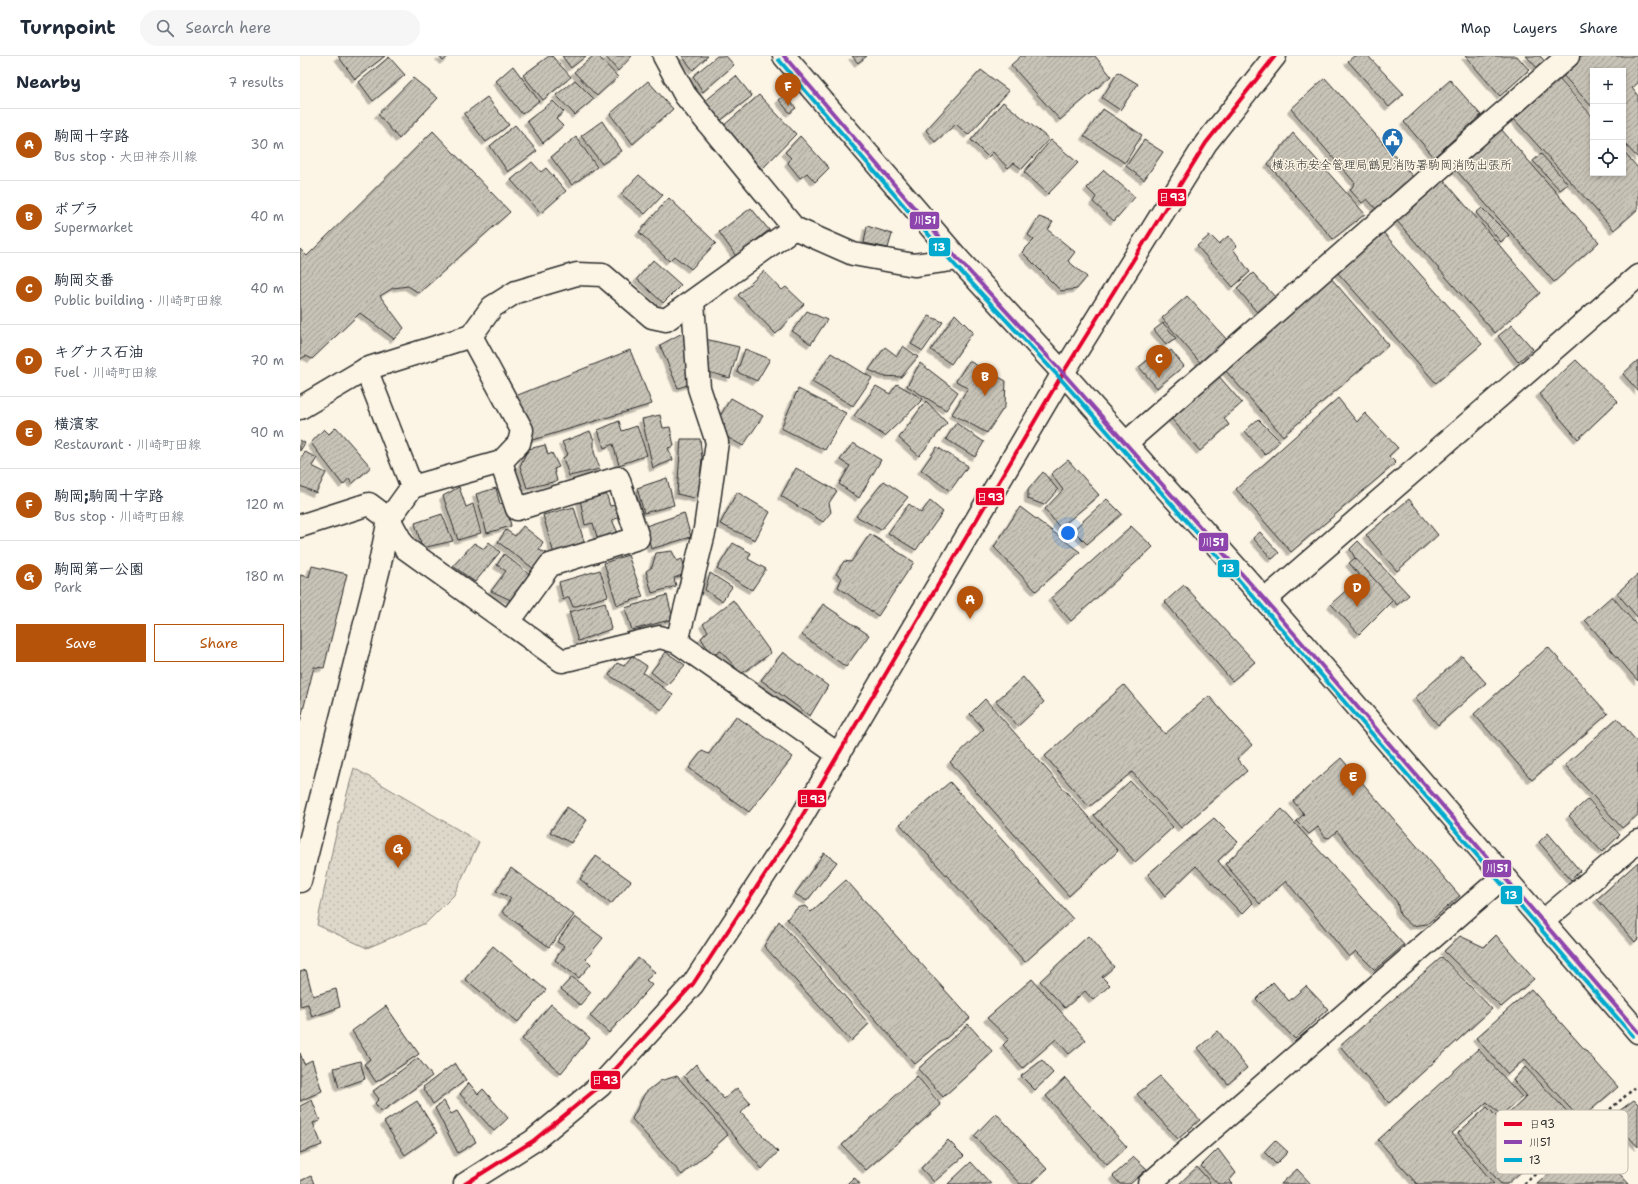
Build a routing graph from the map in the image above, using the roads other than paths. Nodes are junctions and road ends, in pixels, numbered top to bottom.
1 (664, 56) edge
2 (784, 56) edge
3 (1275, 56) edge
4 (1568, 56) edge
5 (794, 228) junction
6 (958, 259) junction
7 (1638, 276) edge
8 (693, 302) junction
9 (471, 336) junction
10 (366, 369) junction
11 (1063, 373) junction
12 (300, 408) edge
13 (1126, 443) junction
14 (501, 462) junction
15 (412, 487) junction
16 (389, 518) junction
17 (300, 526) edge
18 (1265, 600) junction
19 (508, 623) junction
20 (677, 642) junction
21 (839, 755) junction
22 (1638, 841) edge
23 (1504, 876) junction
24 (300, 881) edge
25 (1543, 921) junction
26 (1638, 1032) edge
27 (465, 1184) edge
28 (1149, 1184) edge

1 - 5 street
2 - 6 street
3 - 11 street
4 - 13 street
5 - 6 street
5 - 8 street
6 - 11 street
7 - 18 street
8 - 9 street
8 - 20 street
9 - 10 street
9 - 14 street
10 - 12 street
10 - 15 street
11 - 13 street
11 - 21 street
13 - 18 street
14 - 15 street
14 - 19 street
15 - 16 street
16 - 17 street
16 - 19 street
16 - 24 street
18 - 23 street
19 - 20 street
20 - 21 street
21 - 27 street
22 - 25 street
23 - 25 street
23 - 28 street
25 - 26 street

